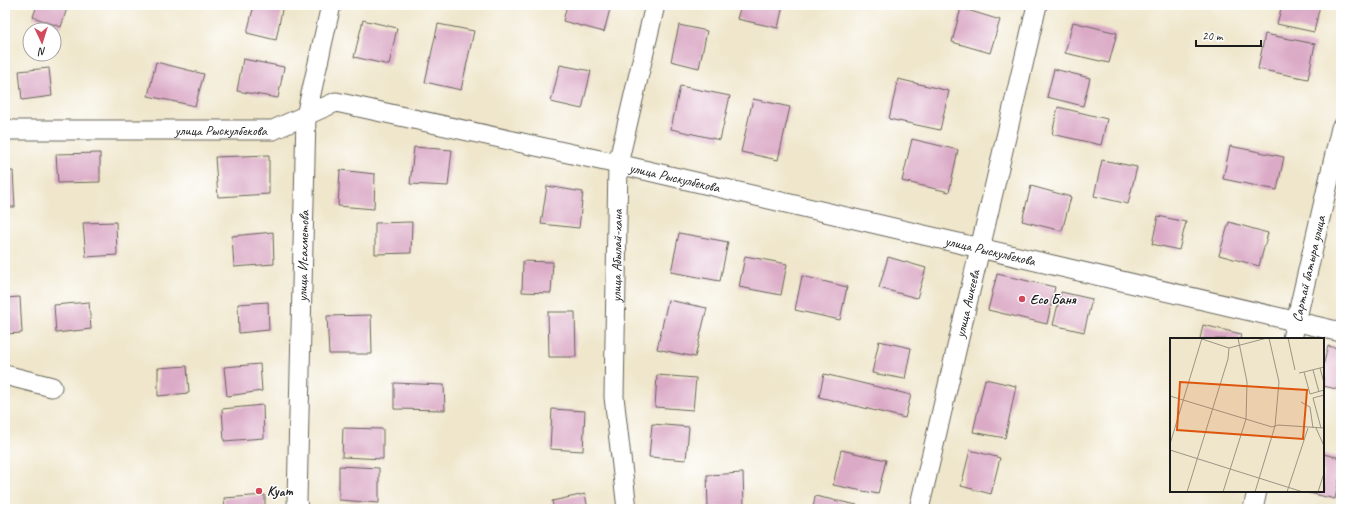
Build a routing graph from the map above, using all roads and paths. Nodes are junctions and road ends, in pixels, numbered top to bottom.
1 (330, 5) edge
2 (655, 5) edge
3 (1037, 5) edge
4 (306, 116) junction
5 (5, 128) edge
6 (1341, 128) edge
7 (618, 164) junction
8 (980, 248) junction
9 (1294, 330) edge
10 (1341, 332) edge
11 (5, 375) edge
12 (52, 387) dead end
13 (1257, 492) edge
14 (298, 509) edge
15 (627, 509) edge
16 (919, 509) edge
17 (1253, 509) edge

1 - 4 street, улица Исахметова
2 - 7 street, улица Абылай-хана
3 - 8 street, улица Ашкеева
4 - 5 street, улица Рыскулбекова
4 - 7 street, улица Рыскулбекова
4 - 14 street, улица Исахметова
6 - 9 street, Сартай батыра улица
7 - 8 street, улица Рыскулбекова
7 - 15 street, улица Абылай-хана
8 - 9 street, улица Рыскулбекова
8 - 16 street, улица Ашкеева
9 - 10 street, улица Рыскулбекова
11 - 12 street
13 - 17 street

